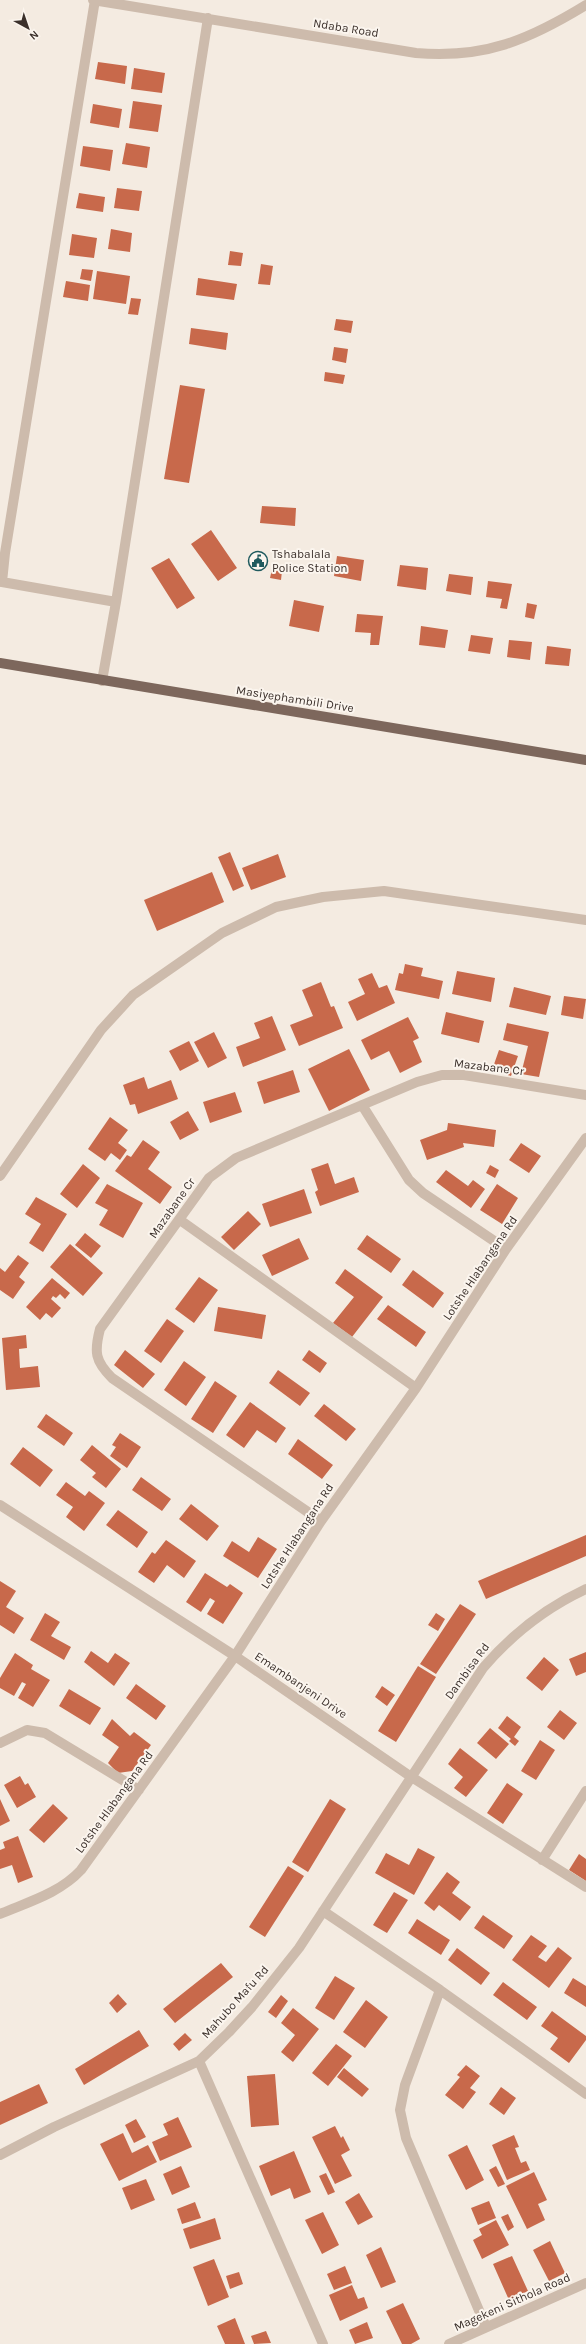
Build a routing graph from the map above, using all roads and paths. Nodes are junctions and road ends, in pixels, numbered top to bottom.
1 (94, 0) edge
2 (586, 5) edge
3 (208, 18) junction
4 (116, 602) junction
5 (0, 663) edge
6 (102, 681) junction
7 (586, 760) edge
8 (586, 920) edge
9 (586, 1095) edge
10 (362, 1105) junction
11 (586, 1138) edge
12 (0, 1176) edge
13 (180, 1220) junction
14 (506, 1250) junction
15 (416, 1388) junction
16 (0, 1505) edge
17 (321, 1521) junction
18 (586, 1589) edge
19 (235, 1656) junction
20 (0, 1743) edge
21 (410, 1776) junction
22 (139, 1790) junction
23 (586, 1791) edge
24 (542, 1860) junction
25 (586, 1887) edge
26 (323, 1912) junction
27 (0, 1914) edge
28 (440, 1990) junction
29 (199, 2060) junction
30 (586, 2094) edge
31 (0, 2155) edge
32 (586, 2283) edge
33 (486, 2327) junction
34 (323, 2344) edge
35 (449, 2344) edge

1 - 3 street, Ndaba Road
1 - 4 street
2 - 3 street, Ndaba Road
3 - 4 street
4 - 6 street
5 - 6 main road, Masiyephambili Drive
6 - 7 main road, Masiyephambili Drive
8 - 12 street
9 - 10 street, Mazabane Cr
10 - 13 street, Mazabane Cr
10 - 14 street
11 - 14 street, Lotshe Hlabangana Rd
13 - 15 street
13 - 17 street, Mazabane Cr
14 - 15 street, Lotshe Hlabangana Rd
15 - 17 street, Lotshe Hlabangana Rd
16 - 19 street, Emambanjeni Drive
17 - 19 street, Lotshe Hlabangana Rd
18 - 21 street, Dambisa Rd
19 - 21 street, Emambanjeni Drive
19 - 22 street, Lotshe Hlabangana Rd
20 - 22 street
21 - 24 street, Emambanjeni Drive
21 - 26 street, Mahubo Mafu Rd
22 - 27 street, Lotshe Hlabangana Rd
23 - 24 street
24 - 25 street, Emambanjeni Drive
26 - 28 street
26 - 29 street, Mahubo Mafu Rd
28 - 30 street
28 - 33 street
29 - 31 street, Mahubo Mafu Rd
29 - 34 street
32 - 33 street, Magekeni Sithola Road
33 - 35 street, Magekeni Sithola Road

